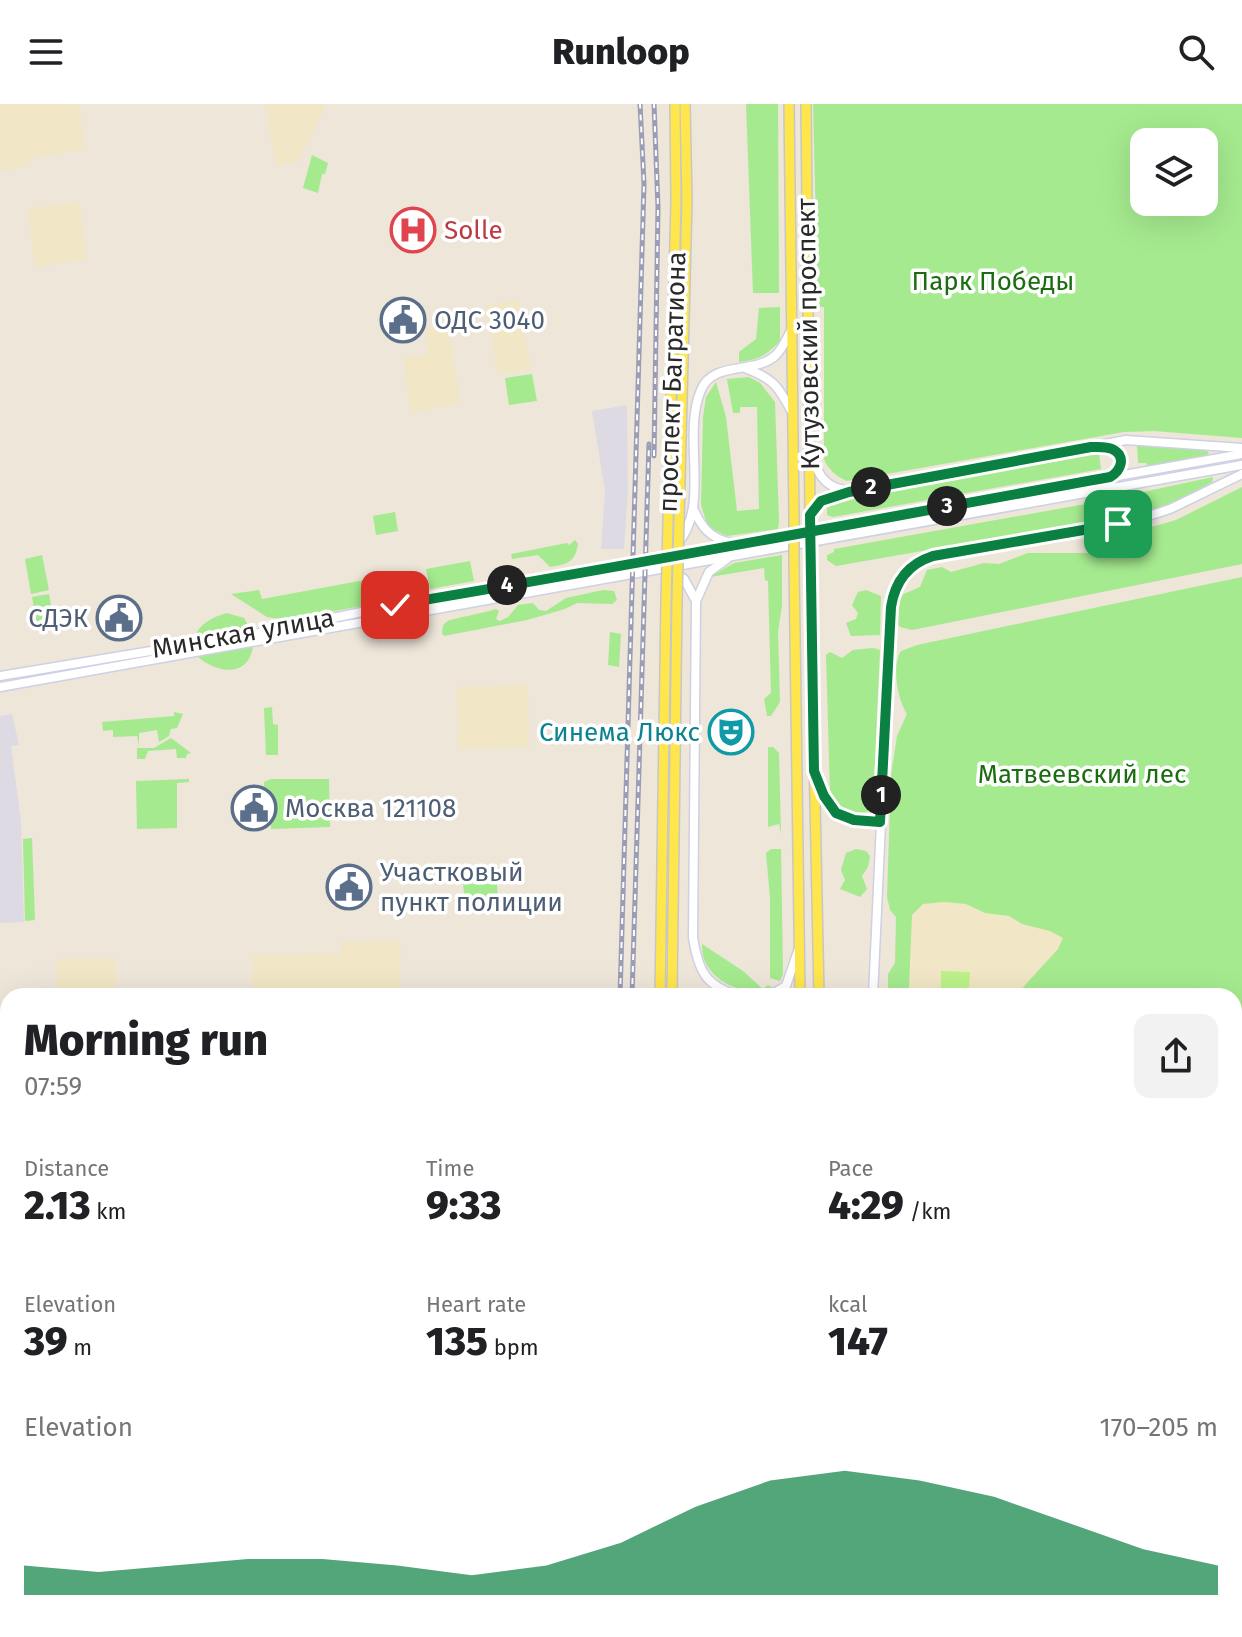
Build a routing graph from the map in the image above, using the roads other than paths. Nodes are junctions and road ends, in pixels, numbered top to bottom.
1 (675, 104) edge
2 (685, 104) edge
3 (789, 104) edge
4 (806, 104) edge
5 (793, 327) junction
6 (744, 368) junction
7 (792, 412) junction
8 (1091, 447) junction
9 (810, 451) junction
10 (1242, 451) edge
11 (1242, 465) edge
12 (1242, 474) edge
13 (1110, 477) junction
14 (1107, 489) junction
15 (849, 492) junction
16 (693, 507) junction
17 (810, 515) junction
18 (1107, 524) junction
19 (734, 544) junction
20 (735, 555) junction
21 (654, 558) junction
22 (653, 570) junction
23 (696, 601) junction
24 (0, 676) edge
25 (0, 687) edge
26 (814, 771) junction
27 (880, 822) junction
28 (800, 943) junction
29 (660, 988) edge
30 (672, 988) edge
31 (720, 988) edge
32 (783, 988) edge
33 (800, 988) edge
34 (819, 988) edge
35 (873, 988) edge

1 - 29 main road, проспект Багратиона, bridge
2 - 30 main road, проспект Багратиона, bridge
3 - 5 main road, Кутузовский проспект
4 - 9 main road, Кутузовский проспект
5 - 6 main road
5 - 7 main road, Кутузовский проспект
6 - 7 main road
6 - 16 main road
7 - 28 main road, Кутузовский проспект, bridge
8 - 10 main road
8 - 13 main road
8 - 15 main road
9 - 15 main road
9 - 17 main road, Кутузовский проспект
10 - 13 main road, Минская улица
11 - 14 main road, Минская улица
12 - 18 main road
13 - 19 main road, Минская улица
14 - 18 main road
14 - 20 main road, Минская улица
15 - 17 main road
16 - 19 main road
16 - 21 main road
17 - 26 main road, Кутузовский проспект, bridge
18 - 27 main road
19 - 21 main road, Минская улица
20 - 22 main road, Минская улица
20 - 23 main road
21 - 24 main road, Минская улица
22 - 23 main road
22 - 25 main road, Минская улица
23 - 31 main road
26 - 27 main road
26 - 34 main road, Кутузовский проспект
27 - 35 main road
28 - 32 main road
28 - 33 main road, Кутузовский проспект

